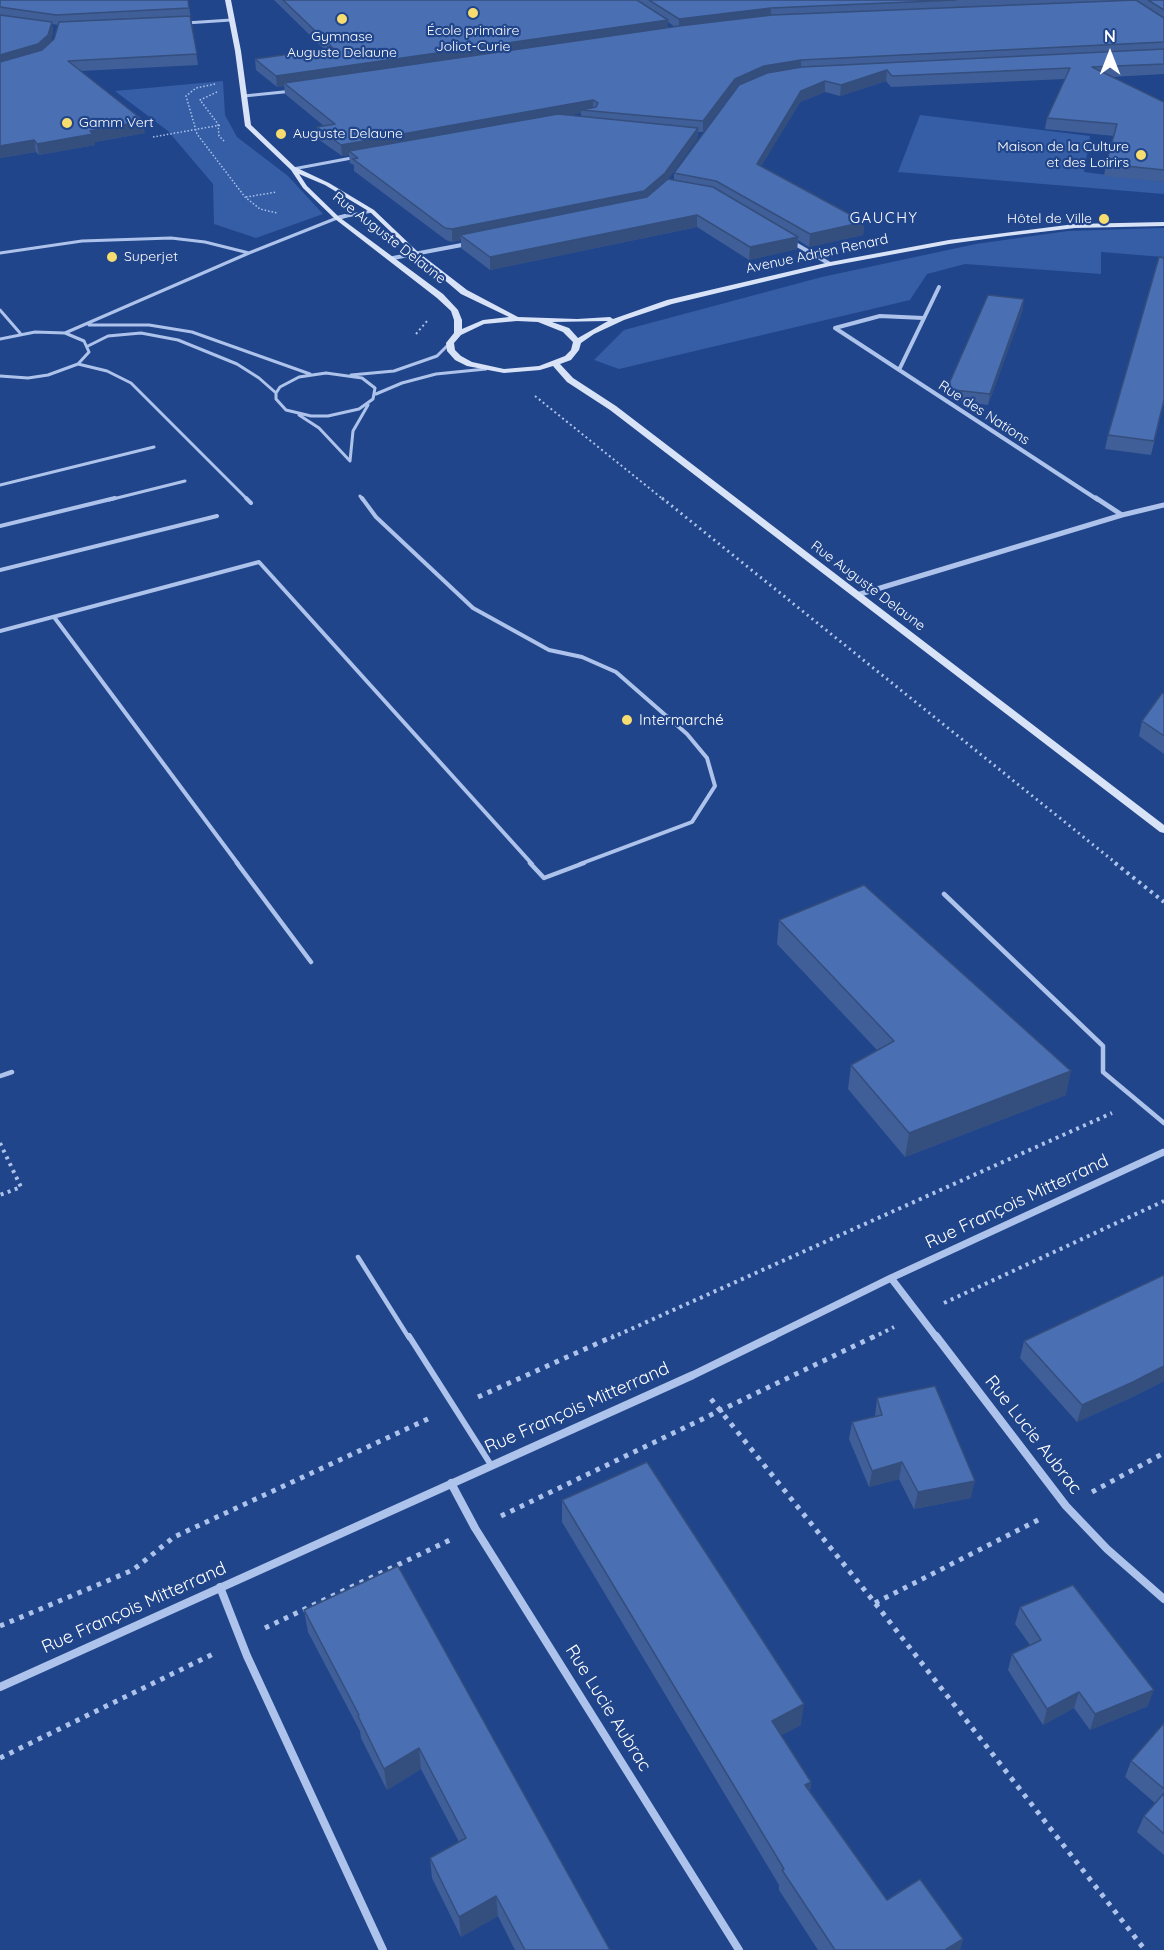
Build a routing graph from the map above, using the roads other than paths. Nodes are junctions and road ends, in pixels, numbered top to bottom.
1 (228, 0) edge
2 (231, 20) junction
3 (183, 23) edge
4 (297, 90) edge
5 (244, 96) junction
6 (360, 156) edge
7 (293, 169) junction
8 (372, 211) junction
9 (337, 218) junction
10 (1164, 224) edge
11 (791, 241) edge
12 (476, 242) edge
13 (0, 253) edge
14 (249, 253) junction
15 (417, 254) junction
16 (393, 258) junction
17 (830, 264) junction
18 (939, 287) dead end
19 (0, 310) edge
20 (621, 318) junction
21 (922, 318) junction
22 (517, 319) junction
23 (541, 321) junction
24 (85, 325) junction
25 (20, 333) junction
26 (65, 333) junction
27 (458, 333) junction
28 (0, 339) edge
29 (577, 342) junction
30 (450, 343) junction
31 (88, 346) junction
32 (78, 364) junction
33 (556, 364) junction
34 (486, 369) junction
35 (899, 370) junction
36 (312, 374) junction
37 (351, 375) junction
38 (0, 376) edge
39 (276, 393) junction
40 (375, 394) junction
41 (369, 404) junction
42 (296, 414) junction
43 (154, 447) dead end
44 (185, 481) dead end
45 (0, 485) edge
46 (360, 496) dead end
47 (251, 503) dead end
48 (1164, 505) edge
49 (1122, 515) junction
50 (217, 516) dead end
51 (0, 526) edge
52 (0, 570) edge
53 (857, 595) junction
54 (54, 617) junction
55 (0, 631) edge
56 (1164, 830) edge
57 (944, 894) dead end
58 (311, 962) dead end
59 (12, 1071) dead end
60 (0, 1076) edge
61 (1164, 1123) edge
62 (1164, 1152) edge
63 (358, 1257) dead end
64 (891, 1278) junction
65 (491, 1465) junction
66 (451, 1483) junction
67 (220, 1587) junction
68 (1164, 1599) edge
69 (0, 1687) edge
70 (383, 1950) edge
71 (739, 1950) edge

1 - 2 street
2 - 3 street
2 - 5 street
4 - 5 street
5 - 7 street, Rue Auguste Delaune
6 - 7 street
7 - 8 street, Rue Auguste Delaune
7 - 9 street, Rue Auguste Delaune
8 - 9 street
8 - 15 street, Rue Auguste Delaune
9 - 14 lane
9 - 16 street, Rue Auguste Delaune
10 - 17 street, Avenue Adrien Renard
11 - 17 street
12 - 15 street
13 - 14 lane
14 - 24 lane
15 - 16 street
15 - 22 street, Rue Auguste Delaune
16 - 27 street, Rue Auguste Delaune
17 - 20 street, Avenue Adrien Renard
18 - 21 street
19 - 25 lane
20 - 23 street, Avenue Adrien Renard
20 - 29 street, Avenue Adrien Renard
21 - 35 street
21 - 35 street, Rue des Nations
22 - 23 street
22 - 27 street
23 - 29 street
24 - 26 lane
24 - 36 lane
25 - 26 lane
25 - 28 lane
26 - 31 lane
27 - 30 street
29 - 33 street, Avenue Adrien Renard
30 - 34 street
30 - 37 lane
31 - 32 lane
31 - 39 lane
32 - 38 lane
32 - 47 lane
33 - 34 street
33 - 53 street, Rue Auguste Delaune
34 - 40 lane
35 - 49 street, Rue des Nations
36 - 37 lane
36 - 39 lane
37 - 40 lane
39 - 42 lane
40 - 41 lane
41 - 42 lane
41 - 42 lane
43 - 45 lane
44 - 51 lane
46 - 54 lane
48 - 49 street
49 - 53 street
50 - 52 lane
53 - 56 street, Rue Auguste Delaune
54 - 55 lane
54 - 58 lane
57 - 61 lane
59 - 60 lane
62 - 64 street, Rue François Mitterrand
63 - 65 lane
64 - 65 street, Rue François Mitterrand
64 - 68 street, Rue Lucie Aubrac
65 - 66 street, Rue François Mitterrand
66 - 67 street, Rue François Mitterrand
66 - 71 street, Rue Lucie Aubrac
67 - 69 street, Rue François Mitterrand
67 - 70 street

